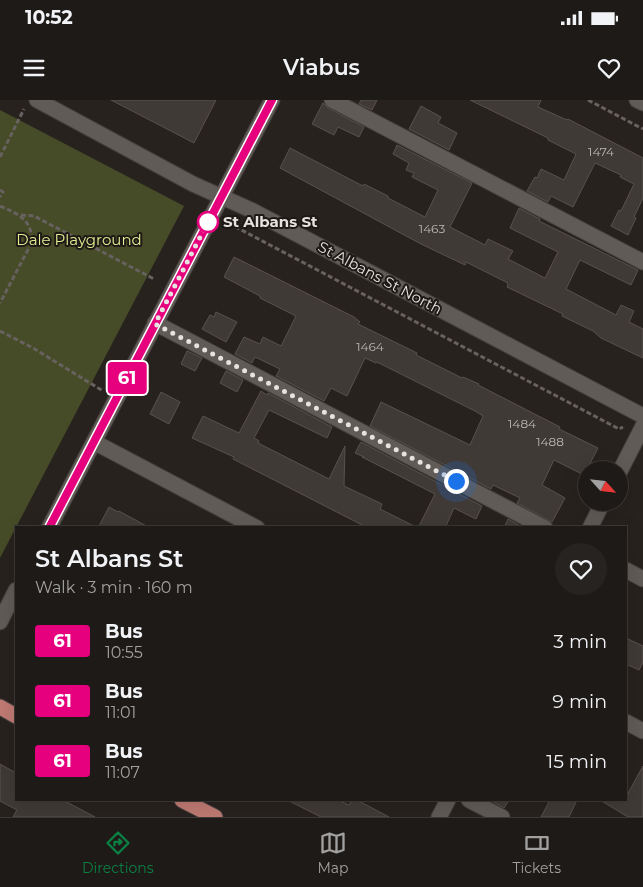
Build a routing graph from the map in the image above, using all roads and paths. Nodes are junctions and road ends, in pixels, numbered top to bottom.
1 (272, 100) edge
2 (332, 100) edge
3 (588, 100) edge
4 (637, 100) edge
5 (643, 103) edge
6 (31, 104) edge
7 (643, 128) edge
8 (0, 157) edge
9 (0, 190) edge
10 (0, 197) edge
11 (221, 197) junction
12 (0, 206) edge
13 (21, 215) junction
14 (231, 221) dead end
15 (643, 262) edge
16 (154, 279) dead end
17 (0, 302) edge
18 (155, 324) junction
19 (0, 331) edge
20 (116, 399) junction
21 (643, 416) edge
22 (643, 426) edge
23 (623, 427) dead end
24 (94, 442) junction
25 (625, 461) edge
26 (598, 511) edge
27 (50, 526) edge
28 (253, 526) edge
29 (540, 526) edge
30 (591, 526) edge
31 (627, 571) edge
32 (643, 579) edge
33 (15, 592) edge
34 (0, 622) edge
35 (0, 707) edge
36 (15, 715) edge
37 (627, 723) edge
38 (643, 731) edge
39 (184, 801) edge
40 (447, 801) edge
41 (471, 801) edge
42 (215, 817) edge
43 (439, 817) edge
44 (502, 817) edge

1 - 11 street
2 - 15 street
3 - 7 path
4 - 5 street
6 - 8 path
6 - 11 street, St Albans St North
9 - 10 path
11 - 18 street
11 - 21 street, St Albans St North
12 - 13 path
13 - 16 path
13 - 17 path
14 - 23 path
18 - 20 street
18 - 29 street
19 - 20 path
20 - 24 street
22 - 25 street
24 - 27 street
24 - 28 street
26 - 30 street
31 - 32 street
33 - 34 street
35 - 36 main road
37 - 38 street
39 - 42 main road
40 - 43 street
41 - 44 street

